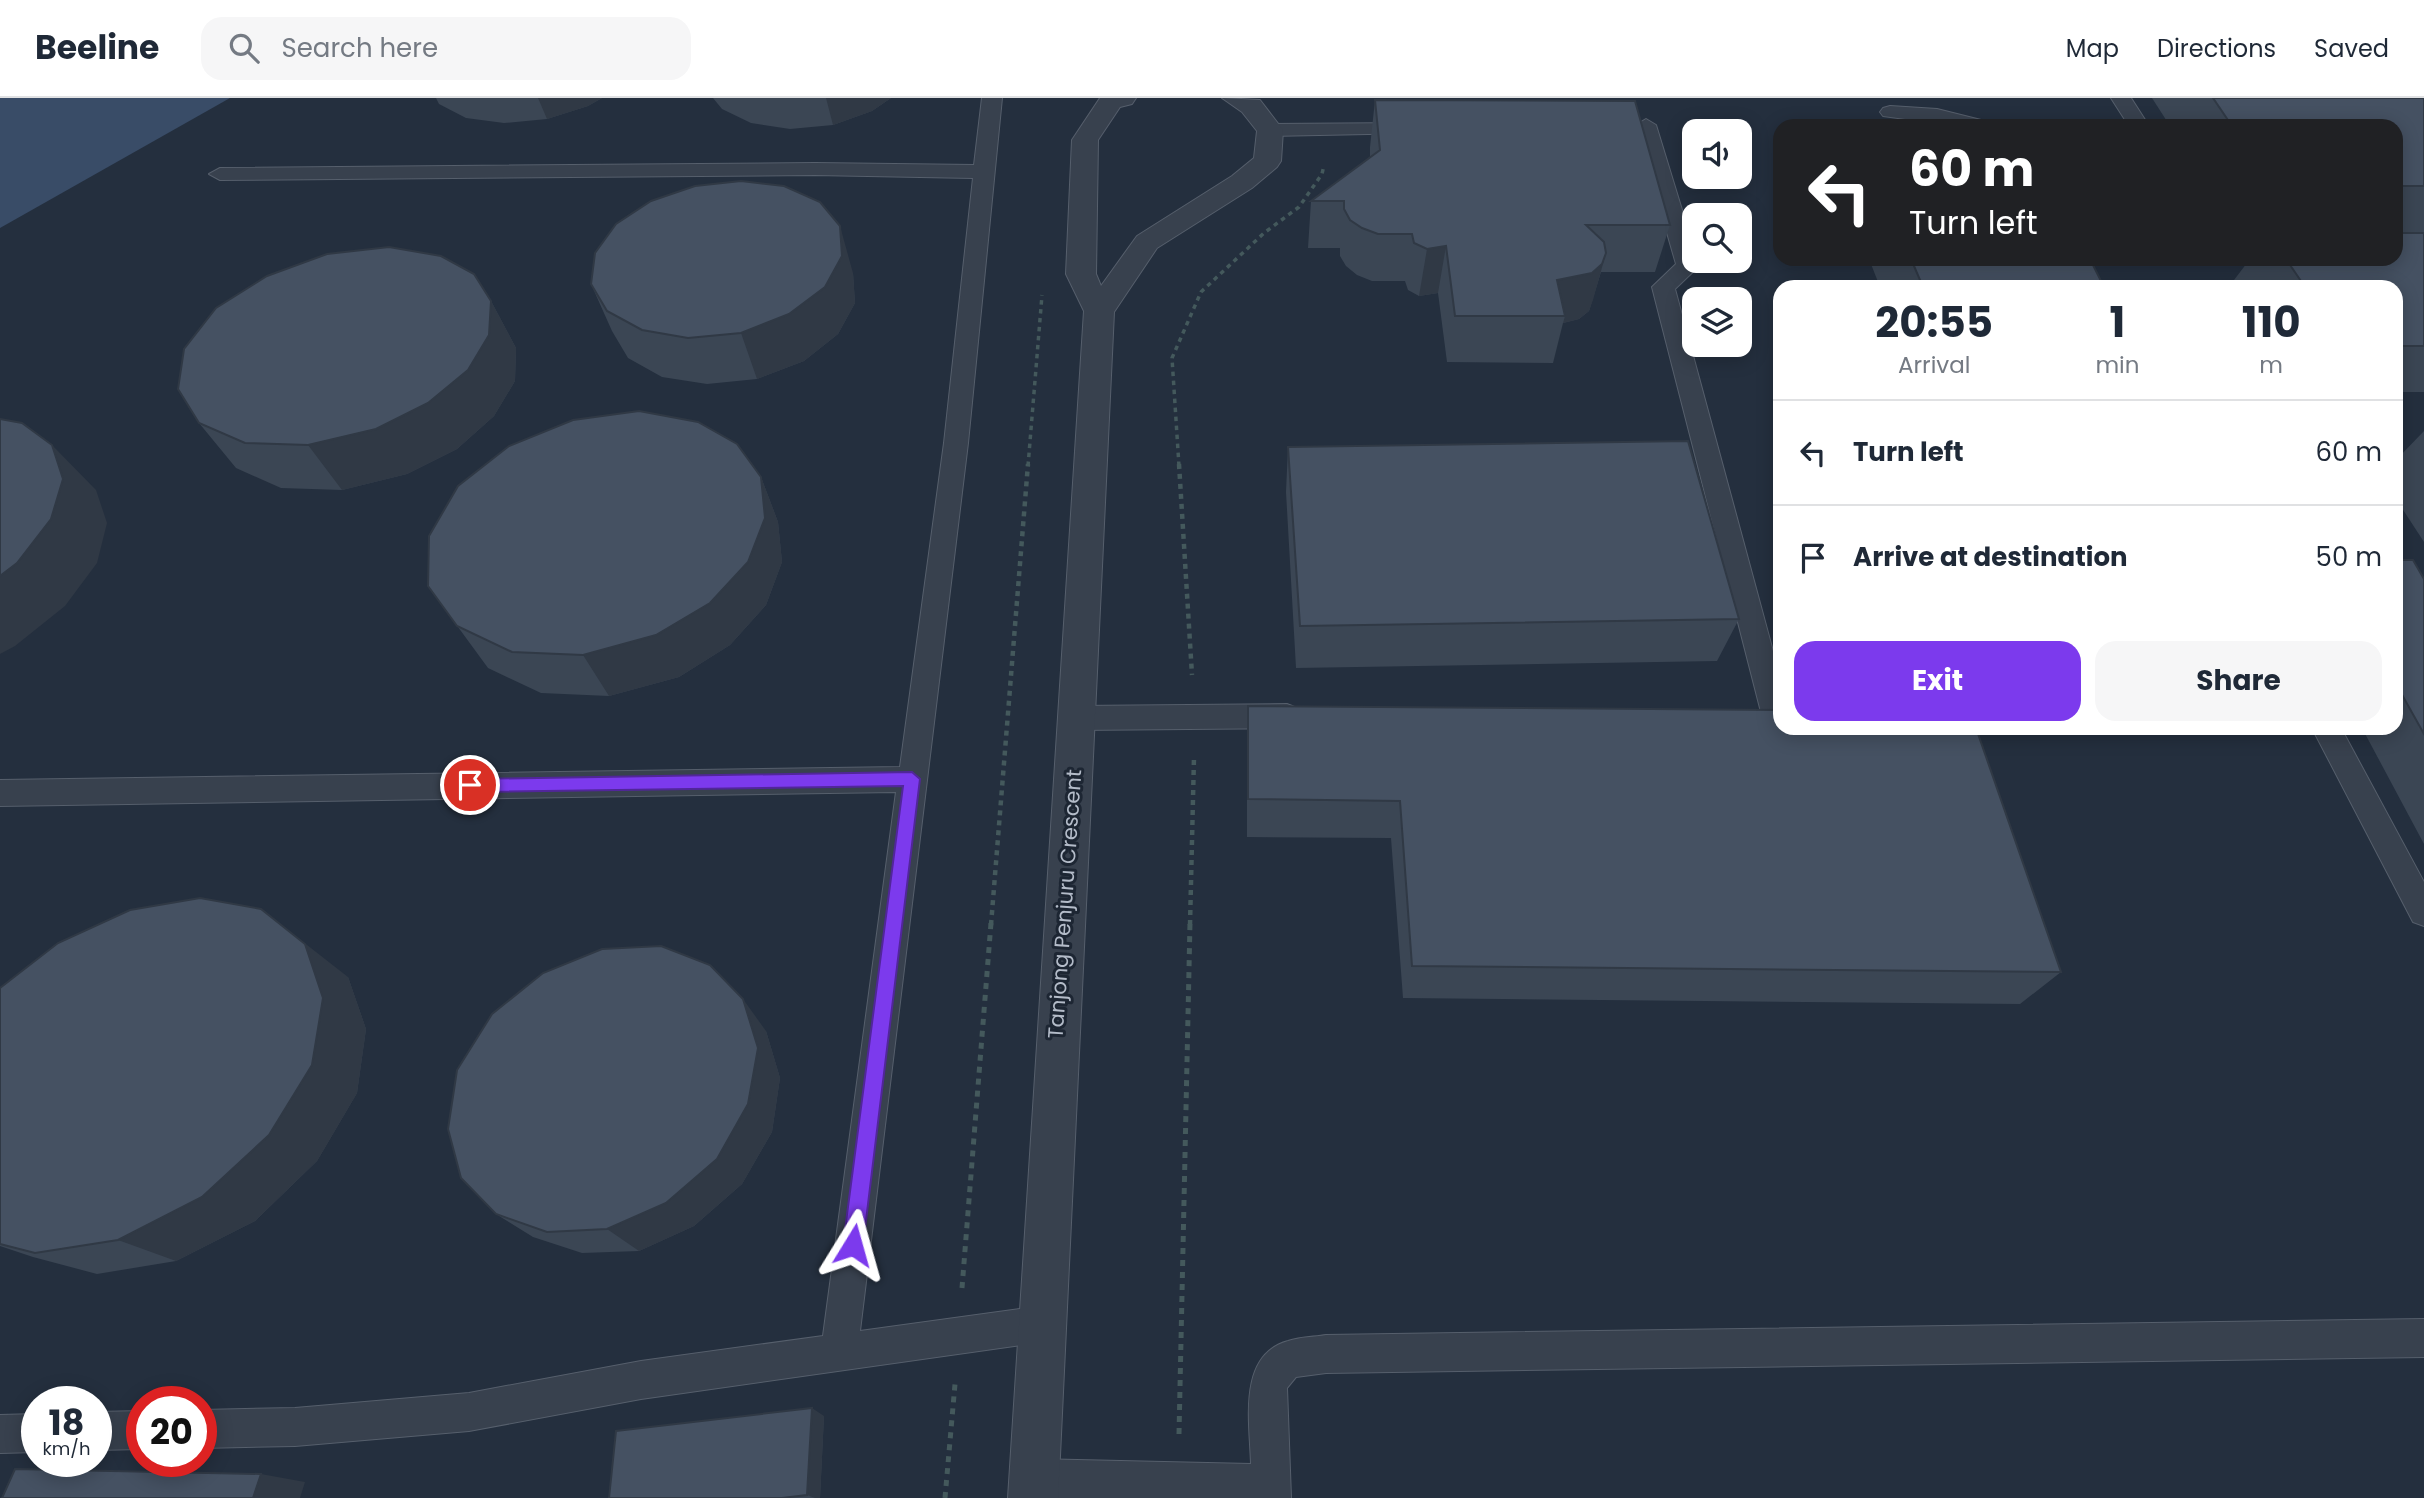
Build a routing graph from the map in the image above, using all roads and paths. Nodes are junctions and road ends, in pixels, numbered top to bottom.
1 (992, 98) edge
2 (1123, 98) edge
3 (1236, 98) edge
4 (2121, 98) edge
5 (1890, 112) dead end
6 (1950, 119) edge
7 (2134, 119) edge
8 (1646, 125) dead end
9 (1427, 129) edge
10 (1270, 130) junction
11 (1330, 130) junction
12 (982, 172) junction
13 (220, 174) dead end
14 (1044, 282) dead end
15 (1098, 311) junction
16 (1767, 712) edge
17 (1319, 716) edge
18 (1194, 717) junction
19 (1077, 718) junction
20 (2330, 735) edge
21 (912, 779) junction
22 (0, 793) edge
23 (2424, 912) edge
24 (1042, 1324) junction
25 (958, 1336) junction
26 (2424, 1338) edge
27 (839, 1353) junction
28 (217, 1429) edge
29 (21, 1433) edge
30 (0, 1434) edge
31 (1178, 1483) junction
32 (1033, 1488) edge
33 (1271, 1491) edge
34 (945, 1498) edge

1 - 12 lane
2 - 15 street, Tanjong Penjuru Crescent
3 - 10 street
4 - 7 lane
5 - 6 lane
8 - 16 lane
9 - 11 lane
10 - 11 lane
10 - 15 street
11 - 18 path
12 - 13 lane
12 - 21 lane
14 - 25 path
15 - 19 street, Tanjong Penjuru Crescent
17 - 18 lane
18 - 19 lane
18 - 31 path
19 - 24 street, Tanjong Penjuru Crescent
20 - 23 lane
21 - 22 lane
21 - 27 lane
24 - 25 lane
24 - 32 street, Tanjong Penjuru Crescent
25 - 27 lane
25 - 34 path
26 - 33 lane
27 - 28 lane
29 - 30 lane
31 - 32 lane
31 - 33 lane

